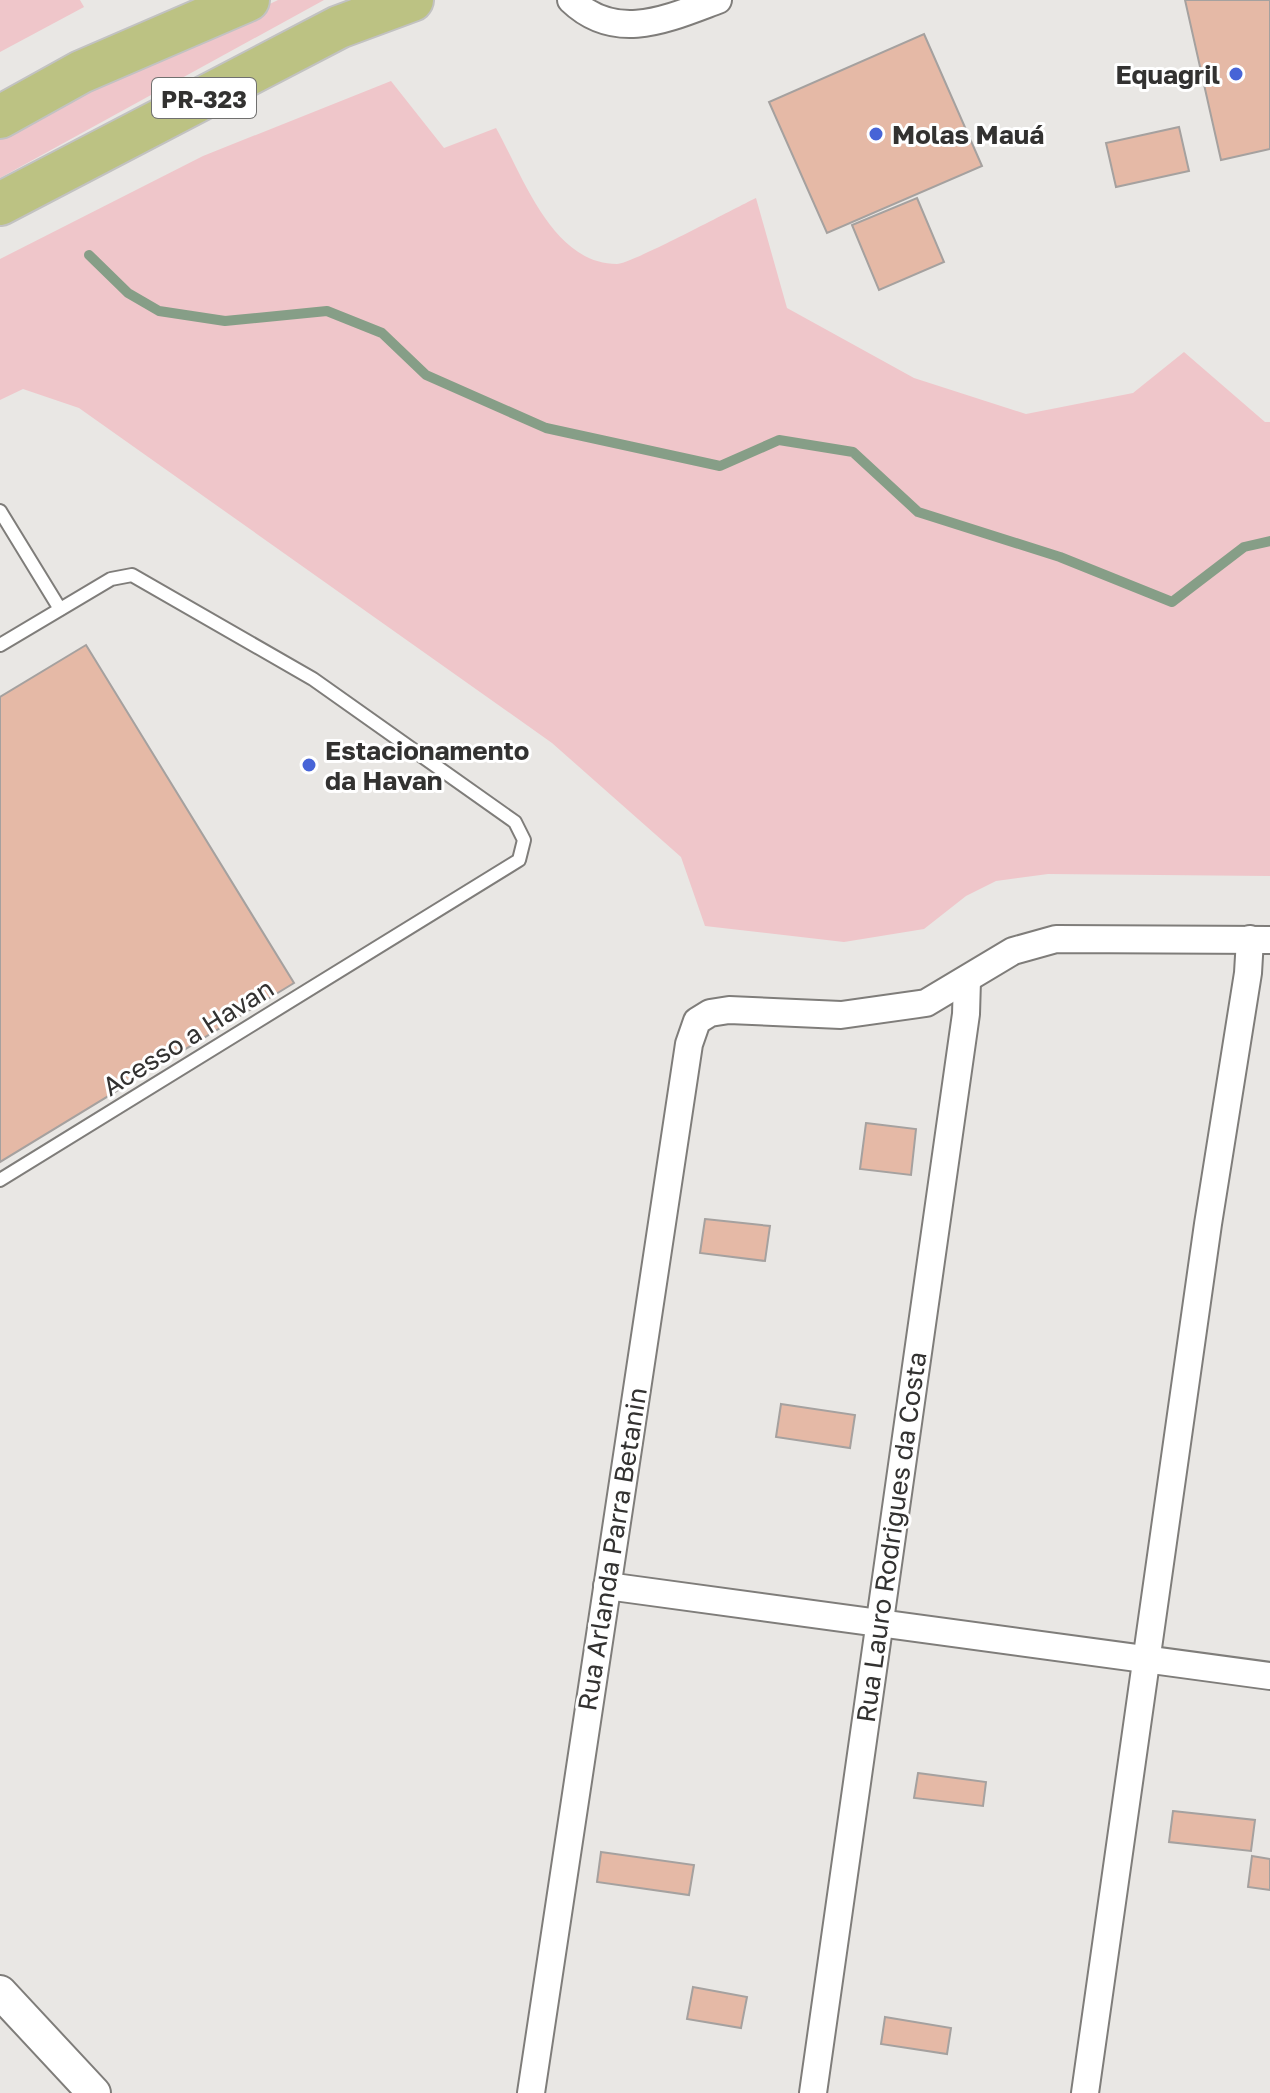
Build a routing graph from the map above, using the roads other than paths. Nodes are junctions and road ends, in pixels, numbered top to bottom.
1 (193, 0) edge
2 (248, 0) edge
3 (390, 0) edge
4 (412, 0) edge
5 (571, 0) edge
6 (718, 0) edge
7 (339, 27) junction
8 (81, 72) junction
9 (0, 117) edge
10 (0, 204) edge
11 (0, 511) edge
12 (60, 609) junction
13 (0, 645) edge
14 (1260, 940) edge
15 (967, 980) junction
16 (0, 1180) edge
17 (607, 1586) junction
18 (879, 1622) junction
19 (1147, 1659) junction
20 (1270, 1676) edge
21 (0, 1992) edge
22 (94, 2093) edge
23 (531, 2093) edge
24 (813, 2093) edge
25 (1085, 2093) edge

1 - 8 highway
2 - 8 highway, PR-323
3 - 7 highway
4 - 7 highway, PR-323
5 - 6 street
7 - 10 highway, PR-323
8 - 9 highway, PR-323
11 - 12 lane
12 - 13 lane
12 - 16 lane, Acesso a Havan
14 - 15 street
14 - 19 street
15 - 17 street, Rua Arlanda Parra Betanin
15 - 18 street, Rua Lauro Rodrigues da Costa
17 - 18 street
17 - 23 street, Rua Arlanda Parra Betanin
18 - 19 street
18 - 24 street, Rua Lauro Rodrigues da Costa
19 - 20 street
19 - 25 street
21 - 22 street

